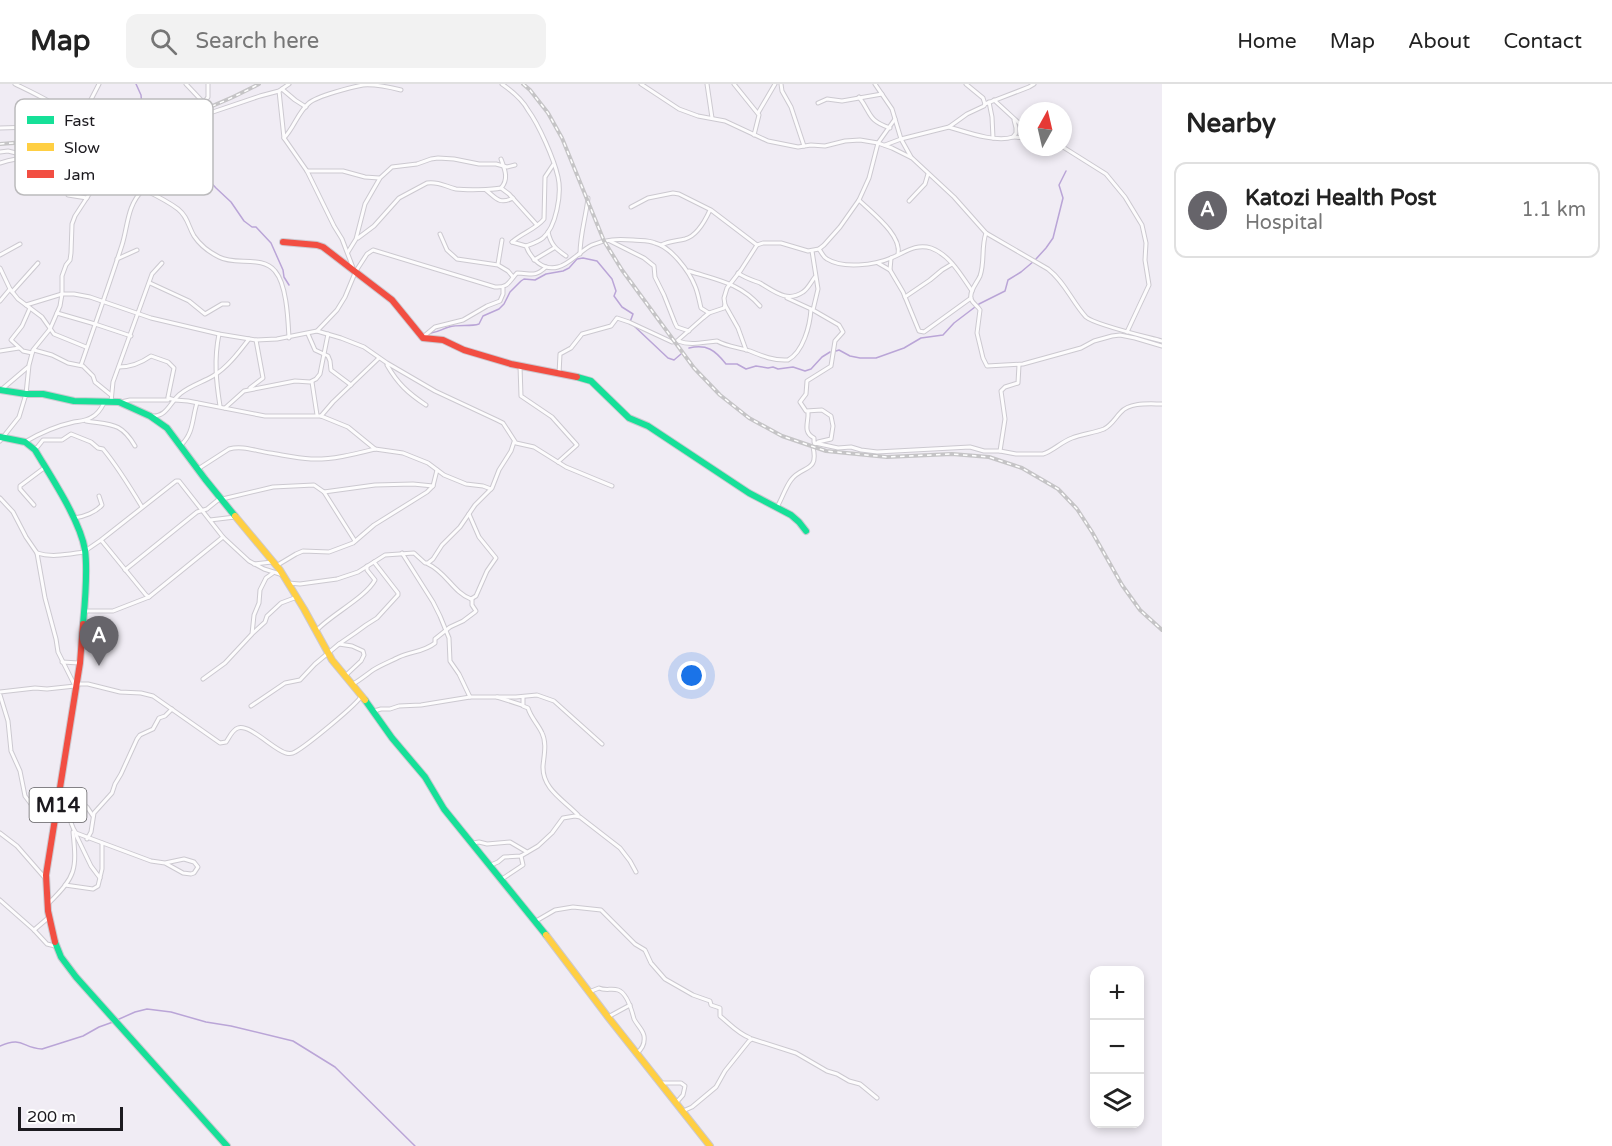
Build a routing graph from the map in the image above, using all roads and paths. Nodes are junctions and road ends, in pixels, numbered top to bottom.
1 (15, 84) edge
2 (99, 84) edge
3 (186, 84) edge
4 (208, 84) edge
5 (289, 84) edge
6 (502, 84) edge
7 (641, 84) edge
8 (707, 84) edge
9 (734, 84) edge
10 (775, 84) edge
11 (781, 84) edge
12 (875, 84) edge
13 (966, 84) edge
14 (1034, 84) edge
15 (365, 85) edge
16 (281, 90) junction
17 (400, 90) dead end
18 (882, 94) junction
19 (860, 97) junction
20 (46, 99) edge
21 (91, 99) edge
22 (200, 99) edge
23 (207, 99) edge
24 (994, 100) junction
25 (987, 103) junction
26 (818, 104) dead end
27 (306, 107) junction
28 (213, 112) edge
29 (758, 113) junction
30 (712, 118) junction
31 (895, 119) junction
32 (1014, 120) junction
33 (1018, 123) edge
34 (15, 127) edge
35 (949, 127) junction
36 (0, 128) edge
37 (890, 128) junction
38 (753, 136) junction
39 (1013, 137) junction
40 (1018, 137) edge
41 (284, 138) junction
42 (993, 138) junction
43 (902, 139) junction
44 (878, 142) junction
45 (885, 145) junction
46 (804, 146) junction
47 (0, 152) edge
48 (15, 153) edge
49 (1072, 153) edge
50 (15, 159) edge
51 (501, 159) dead end
52 (912, 159) junction
53 (0, 163) edge
54 (553, 164) junction
55 (515, 165) dead end
56 (504, 166) junction
57 (307, 171) junction
58 (928, 174) junction
59 (380, 178) junction
60 (501, 188) junction
61 (485, 189) junction
62 (68, 195) dead end
63 (88, 195) edge
64 (139, 195) edge
65 (153, 195) edge
66 (87, 198) junction
67 (513, 198) junction
68 (588, 198) dead end
69 (860, 200) junction
70 (909, 201) dead end
71 (631, 207) dead end
72 (711, 210) junction
73 (543, 221) junction
74 (552, 224) junction
75 (538, 226) junction
76 (548, 232) junction
77 (986, 233) junction
78 (440, 234) dead end
79 (356, 239) junction
80 (502, 240) dead end
81 (609, 240) junction
82 (283, 242) dead end
83 (20, 244) dead end
84 (661, 245) junction
85 (757, 245) junction
86 (526, 246) junction
87 (554, 248) junction
88 (819, 249) junction
89 (138, 250) dead end
90 (812, 251) junction
91 (348, 252) junction
92 (580, 254) junction
93 (898, 254) junction
94 (0, 255) edge
95 (566, 256) dead end
96 (891, 258) junction
97 (117, 259) junction
98 (534, 260) junction
99 (876, 262) junction
100 (38, 263) dead end
101 (162, 263) dead end
102 (952, 264) junction
103 (498, 265) junction
104 (546, 267) junction
105 (0, 268) edge
106 (688, 270) junction
107 (890, 270) junction
108 (355, 273) junction
109 (738, 273) junction
110 (513, 277) junction
111 (816, 277) junction
112 (150, 283) junction
113 (729, 283) junction
114 (502, 288) junction
115 (11, 290) junction
116 (972, 291) junction
117 (62, 294) junction
118 (786, 297) junction
119 (905, 297) junction
120 (971, 298) junction
121 (0, 301) edge
122 (103, 302) junction
123 (228, 304) dead end
124 (26, 305) junction
125 (725, 305) junction
126 (760, 306) dead end
127 (30, 308) junction
128 (812, 310) junction
129 (57, 313) junction
130 (710, 313) junction
131 (138, 315) junction
132 (95, 324) junction
133 (50, 329) junction
134 (689, 331) junction
135 (317, 332) junction
136 (1127, 332) junction
137 (219, 334) junction
138 (308, 334) junction
139 (328, 334) junction
140 (131, 336) junction
141 (289, 338) junction
142 (423, 338) junction
143 (249, 339) junction
144 (256, 340) junction
145 (677, 341) junction
146 (1162, 341) edge
147 (1162, 346) edge
148 (87, 347) junction
149 (19, 348) junction
150 (746, 350) junction
151 (0, 351) edge
152 (33, 351) junction
153 (324, 354) junction
154 (379, 358) junction
155 (387, 363) junction
156 (29, 365) junction
157 (81, 365) junction
158 (1019, 365) junction
159 (520, 366) junction
160 (119, 367) junction
161 (560, 374) junction
162 (215, 375) junction
163 (312, 381) junction
164 (351, 385) junction
165 (249, 389) junction
166 (0, 391) edge
167 (26, 394) junction
168 (168, 398) junction
169 (109, 400) junction
170 (175, 400) junction
171 (119, 402) junction
172 (197, 402) junction
173 (1162, 404) edge
174 (426, 405) dead end
175 (220, 406) junction
176 (225, 408) junction
177 (808, 412) junction
178 (150, 416) junction
179 (319, 416) junction
180 (84, 421) junction
181 (2, 438) edge
182 (514, 441) junction
183 (24, 442) junction
184 (815, 444) junction
185 (181, 445) junction
186 (135, 446) dead end
187 (375, 449) junction
188 (35, 450) junction
189 (1000, 451) junction
190 (558, 462) junction
191 (45, 467) junction
192 (198, 469) junction
193 (437, 470) junction
194 (433, 486) junction
195 (612, 486) dead end
196 (491, 489) junction
197 (324, 492) junction
198 (99, 496) dead end
199 (0, 498) edge
200 (222, 499) junction
201 (34, 505) dead end
202 (142, 507) junction
203 (777, 507) junction
204 (202, 510) junction
205 (469, 514) junction
206 (235, 517) junction
207 (74, 518) junction
208 (210, 520) junction
209 (806, 531) dead end
210 (223, 537) junction
211 (101, 540) junction
212 (355, 541) junction
213 (84, 551) junction
214 (37, 553) junction
215 (402, 553) junction
216 (374, 561) junction
217 (427, 563) junction
218 (254, 564) junction
219 (367, 566) junction
220 (274, 567) junction
221 (125, 570) junction
222 (288, 583) junction
223 (149, 597) junction
224 (297, 597) junction
225 (472, 599) junction
226 (84, 611) junction
227 (316, 631) junction
228 (445, 631) junction
229 (252, 634) junction
230 (339, 644) junction
231 (328, 654) junction
232 (62, 662) junction
233 (80, 663) junction
234 (345, 676) junction
235 (203, 679) dead end
236 (353, 684) junction
237 (77, 685) junction
238 (0, 694) edge
239 (362, 695) junction
240 (495, 696) junction
241 (523, 696) junction
242 (470, 697) junction
243 (522, 705) junction
244 (251, 706) dead end
245 (172, 709) junction
246 (374, 711) junction
247 (602, 744) dead end
248 (62, 789) junction
249 (56, 813) junction
250 (93, 816) junction
251 (579, 816) junction
252 (74, 832) junction
253 (0, 833) edge
254 (87, 838) junction
255 (102, 843) junction
256 (473, 843) junction
257 (528, 852) junction
258 (521, 856) junction
259 (165, 863) junction
260 (491, 865) junction
261 (636, 872) dead end
262 (100, 878) junction
263 (502, 879) junction
264 (46, 882) junction
265 (65, 885) junction
266 (0, 900) edge
267 (48, 905) junction
268 (49, 916) junction
269 (536, 921) junction
270 (34, 930) junction
271 (56, 946) junction
272 (590, 992) junction
273 (630, 1005) junction
274 (608, 1017) junction
275 (750, 1038) dead end
276 (637, 1053) junction
277 (661, 1083) junction
278 (877, 1098) dead end
279 (676, 1103) junction
280 (683, 1111) junction
281 (227, 1146) edge
282 (710, 1146) edge

1 - 20 street
2 - 21 street
3 - 22 street
4 - 23 street
5 - 16 street
6 - 54 street
7 - 30 street
8 - 30 street
9 - 29 street
10 - 29 street
11 - 46 street
12 - 18 street
13 - 25 street
14 - 24 street
15 - 17 street
15 - 27 street
16 - 27 street
16 - 28 street
16 - 41 street
18 - 19 street
18 - 31 street
19 - 26 street
19 - 37 street
24 - 25 street
24 - 32 street
25 - 35 street
25 - 42 street
27 - 41 street
29 - 38 street
30 - 38 street
31 - 37 street
31 - 43 street
32 - 33 street
32 - 39 street
34 - 36 street
35 - 42 street
35 - 43 street
37 - 44 street
38 - 46 street
39 - 40 street
39 - 42 street
41 - 57 street
43 - 45 street
43 - 52 street
44 - 45 street
44 - 46 street
44 - 69 street
45 - 52 street
47 - 48 street
49 - 136 street
50 - 53 street
51 - 56 street
52 - 58 street
54 - 73 street
54 - 74 street
55 - 56 street
56 - 59 street
56 - 60 street
57 - 59 street
57 - 91 street
58 - 70 street
58 - 77 street
59 - 79 street
60 - 61 street
60 - 67 street
61 - 67 street
61 - 79 street
62 - 66 street
63 - 66 street
64 - 97 street
65 - 141 street
66 - 117 street
67 - 75 street
68 - 92 street
69 - 88 street
69 - 93 street
71 - 72 street
72 - 84 street
72 - 85 street
73 - 74 street
73 - 75 street
74 - 76 street
75 - 86 street
76 - 86 street
76 - 87 street
77 - 116 street
77 - 136 street
78 - 103 street
79 - 91 street
80 - 103 street
81 - 84 street
81 - 92 street
81 - 134 street
82 - 108 street
83 - 94 street
84 - 106 street
85 - 90 street
85 - 109 street
86 - 98 street
87 - 95 street
87 - 98 street
88 - 90 street
88 - 99 street
89 - 97 street
90 - 111 street
91 - 108 street
92 - 104 street
93 - 96 street
93 - 102 street
96 - 99 street
96 - 107 street
97 - 122 street
98 - 104 street
99 - 107 street
100 - 115 street
101 - 112 street
102 - 116 street
102 - 119 street
103 - 110 street
104 - 110 street
105 - 115 street
106 - 113 street
106 - 130 street
107 - 119 street
108 - 114 street
108 - 135 street
108 - 142 street
109 - 113 street
109 - 118 street
110 - 114 street
111 - 118 street
111 - 128 street
112 - 123 street
112 - 131 street
113 - 125 street
113 - 126 street
114 - 142 street
115 - 121 street
115 - 124 street
116 - 120 street
117 - 122 street
117 - 124 street
117 - 129 street
118 - 128 street
119 - 120 street
120 - 158 street
122 - 131 street
122 - 132 street
124 - 127 street
125 - 130 street
125 - 150 street
127 - 133 street
127 - 149 street
128 - 150 street
128 - 177 street
129 - 132 street
129 - 133 street
130 - 134 street
131 - 137 street
131 - 140 street
132 - 140 street
132 - 148 street
133 - 148 street
133 - 152 street
134 - 145 street
135 - 138 street
135 - 139 street
136 - 146 street
137 - 143 street
137 - 162 street
138 - 141 street
138 - 153 street
139 - 153 street
139 - 154 street
140 - 160 street
141 - 144 street
142 - 159 street
143 - 144 street
143 - 162 street
144 - 165 street
145 - 150 street
145 - 161 street
147 - 158 street
148 - 157 street
149 - 151 street
149 - 152 street
152 - 156 street
152 - 157 street
153 - 163 street
153 - 164 street
154 - 155 street
154 - 164 street
155 - 174 street
155 - 182 street
156 - 166 street
156 - 167 street
157 - 169 street
158 - 189 street
159 - 161 street
159 - 190 street
160 - 168 street
160 - 169 street
161 - 203 street
162 - 170 street
162 - 175 street
163 - 165 street
163 - 179 street
164 - 179 street
165 - 176 street
166 - 167 street
167 - 169 street
167 - 181 street
168 - 170 street
168 - 171 street
169 - 171 street
169 - 180 street
170 - 172 street
170 - 178 street
171 - 178 street
172 - 175 street
172 - 185 street
173 - 189 street
175 - 176 street
176 - 179 street
177 - 184 street
177 - 184 street
178 - 185 street
179 - 187 street
180 - 183 street
180 - 186 street
181 - 183 street, M14
182 - 190 street
182 - 196 street
183 - 188 street, M14
184 - 189 street
184 - 203 street
185 - 192 street
187 - 192 street
187 - 193 street
188 - 191 street, M14
188 - 202 street
190 - 195 street
191 - 201 street
191 - 207 street, M14
192 - 200 street
193 - 194 street
193 - 196 street
194 - 197 street
194 - 212 street
196 - 205 street
197 - 200 street
197 - 212 street
198 - 207 street
199 - 214 street
200 - 204 street
200 - 206 street
202 - 204 street
202 - 211 street
203 - 209 street
204 - 208 street
204 - 221 street
205 - 217 street
205 - 225 street
206 - 208 street
206 - 220 street
207 - 213 street, M14
208 - 210 street
210 - 218 street
210 - 223 street
211 - 213 street
211 - 221 street
212 - 220 street
213 - 214 street
213 - 226 street, M14
214 - 232 street
215 - 216 street
215 - 217 street
215 - 228 street
216 - 219 street
216 - 230 street
217 - 225 street
218 - 220 street
218 - 220 street
219 - 222 street
219 - 227 street
220 - 222 street
220 - 229 street
221 - 223 street
222 - 224 street
223 - 226 street
224 - 227 street
224 - 229 street
225 - 228 street
226 - 233 street, M14
227 - 231 street
228 - 236 street
228 - 242 street
229 - 235 street
230 - 231 street
230 - 234 street
231 - 234 street
231 - 244 street
232 - 233 street
232 - 237 street
233 - 237 street, M14
234 - 236 street
236 - 239 street
237 - 238 street
237 - 245 street
237 - 248 street, M14
238 - 249 street
239 - 245 street
239 - 246 street
240 - 241 street
240 - 242 street
240 - 243 street
241 - 243 street
241 - 247 street
242 - 246 street
243 - 251 street
245 - 250 street
246 - 256 street
248 - 249 street, M14
248 - 250 street
248 - 252 street
249 - 264 street, M14
250 - 254 street
251 - 257 street
251 - 261 street
252 - 254 street
252 - 262 street
252 - 265 street
253 - 264 street
254 - 255 street
255 - 259 street
255 - 262 street
256 - 257 street
256 - 260 street
257 - 258 street
258 - 260 street
258 - 263 street
259 - 259 street
260 - 263 street
262 - 265 street
263 - 269 street
264 - 267 street, M14
265 - 267 street
266 - 270 street
267 - 268 street, M14
268 - 270 street
268 - 271 street, M14
269 - 272 street
269 - 275 street
270 - 271 street
271 - 281 street, M14
272 - 273 street
272 - 274 street
273 - 274 street
273 - 276 street
274 - 276 street
276 - 277 street
277 - 279 street
277 - 279 street
278 - 280 street
279 - 280 street
280 - 282 street

